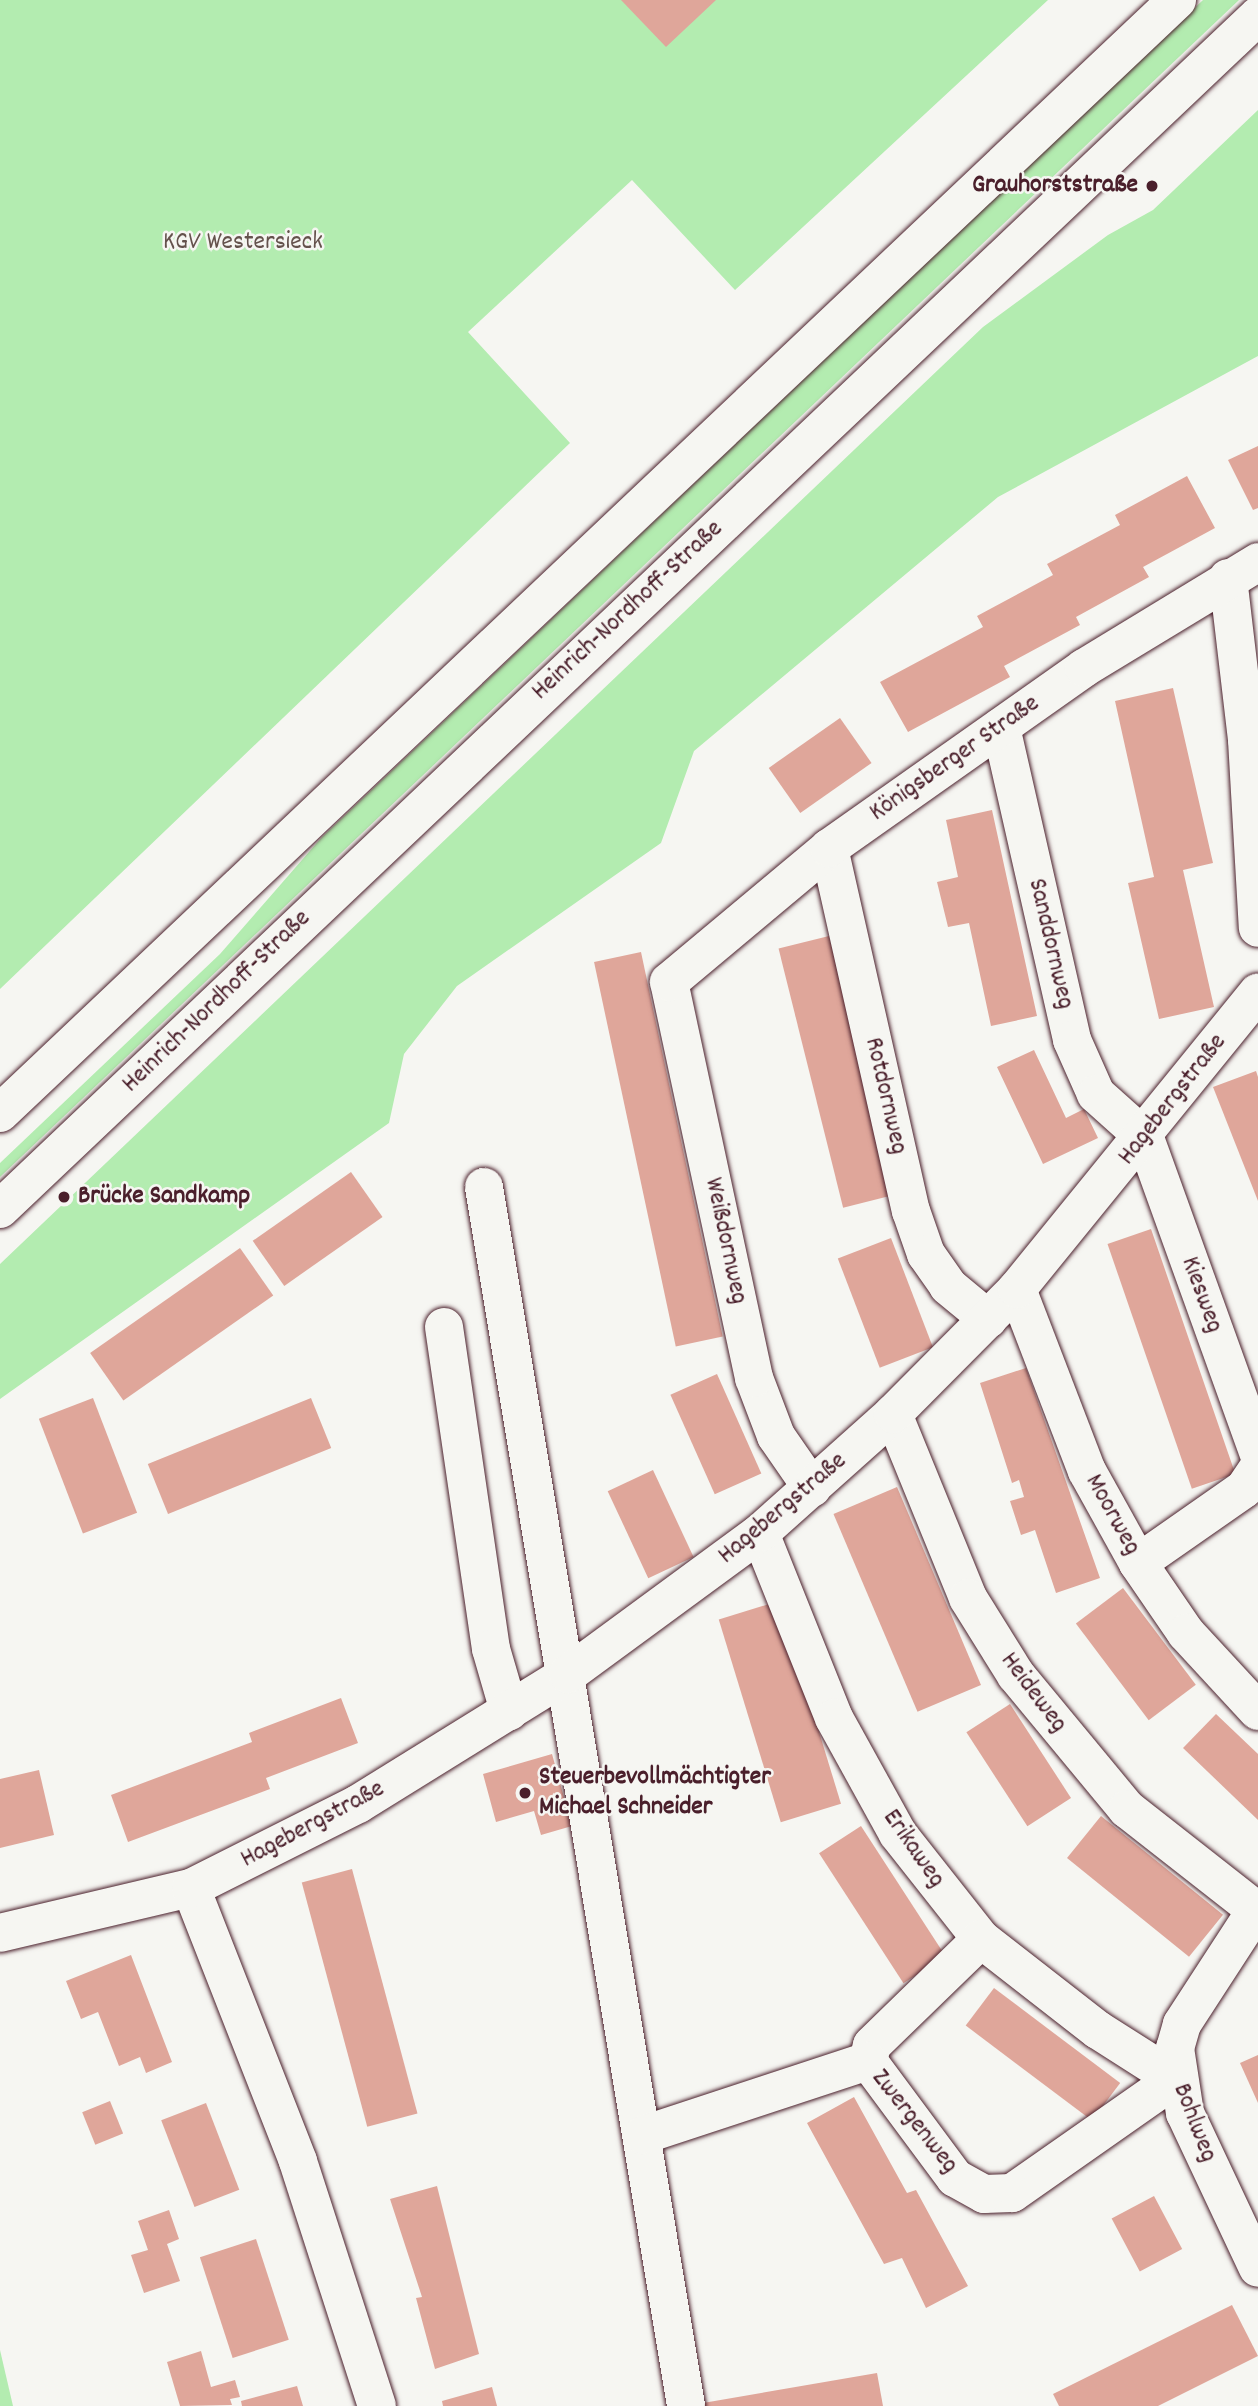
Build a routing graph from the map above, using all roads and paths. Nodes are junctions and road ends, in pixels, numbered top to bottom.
1 (1177, 0) edge
2 (1258, 16) edge
3 (1258, 36) edge
4 (1205, 66) junction
5 (1243, 570) edge
6 (1001, 727) junction
7 (829, 848) junction
8 (1256, 867) edge
9 (1258, 928) edge
10 (669, 982) joint
11 (1258, 992) edge
12 (0, 1113) edge
13 (1145, 1138) junction
14 (484, 1188) dead end
15 (0, 1209) edge
16 (1017, 1289) junction
17 (988, 1319) junction
18 (444, 1327) dead end
19 (893, 1414) junction
20 (1258, 1452) edge
21 (1258, 1468) edge
22 (812, 1488) junction
23 (760, 1533) junction
24 (1138, 1563) junction
25 (568, 1674) junction
26 (509, 1711) junction
27 (1258, 1711) edge
28 (191, 1888) junction
29 (1257, 1908) edge
30 (0, 1933) edge
31 (981, 1940) junction
32 (868, 2061) junction
33 (1175, 2079) junction
34 (643, 2135) junction
35 (1258, 2268) edge
36 (377, 2406) edge
37 (686, 2406) edge

1 - 12 street
2 - 4 street, Heinrich-Nordhoff-Straße
3 - 4 street
4 - 15 street, Heinrich-Nordhoff-Straße
5 - 6 street, Königsberger Straße
5 - 8 street
6 - 7 street, Königsberger Straße
6 - 13 street, Sanddornweg
7 - 10 street, Königsberger Straße
7 - 17 street, Rotdornweg
8 - 9 street
10 - 22 street, Weißdornweg
11 - 13 street, Hagebergstraße
13 - 16 street, Hagebergstraße
13 - 20 street, Kiesweg
14 - 25 street
16 - 17 street, Hagebergstraße
16 - 24 street, Moorweg
17 - 19 street, Hagebergstraße
18 - 26 street
19 - 22 street, Hagebergstraße
19 - 29 street, Heideweg
21 - 24 street
22 - 23 street, Hagebergstraße
23 - 25 street, Hagebergstraße
23 - 31 street, Erikaweg
24 - 27 street, Moorweg
25 - 26 street, Hagebergstraße
25 - 34 street
26 - 28 street, Hagebergstraße
28 - 30 street, Hagebergstraße
28 - 36 street
29 - 33 street, Bohlweg
31 - 32 street, Zwergenweg
31 - 33 street, Erikaweg
32 - 33 street, Zwergenweg
32 - 34 street
33 - 35 street, Bohlweg
34 - 37 street

